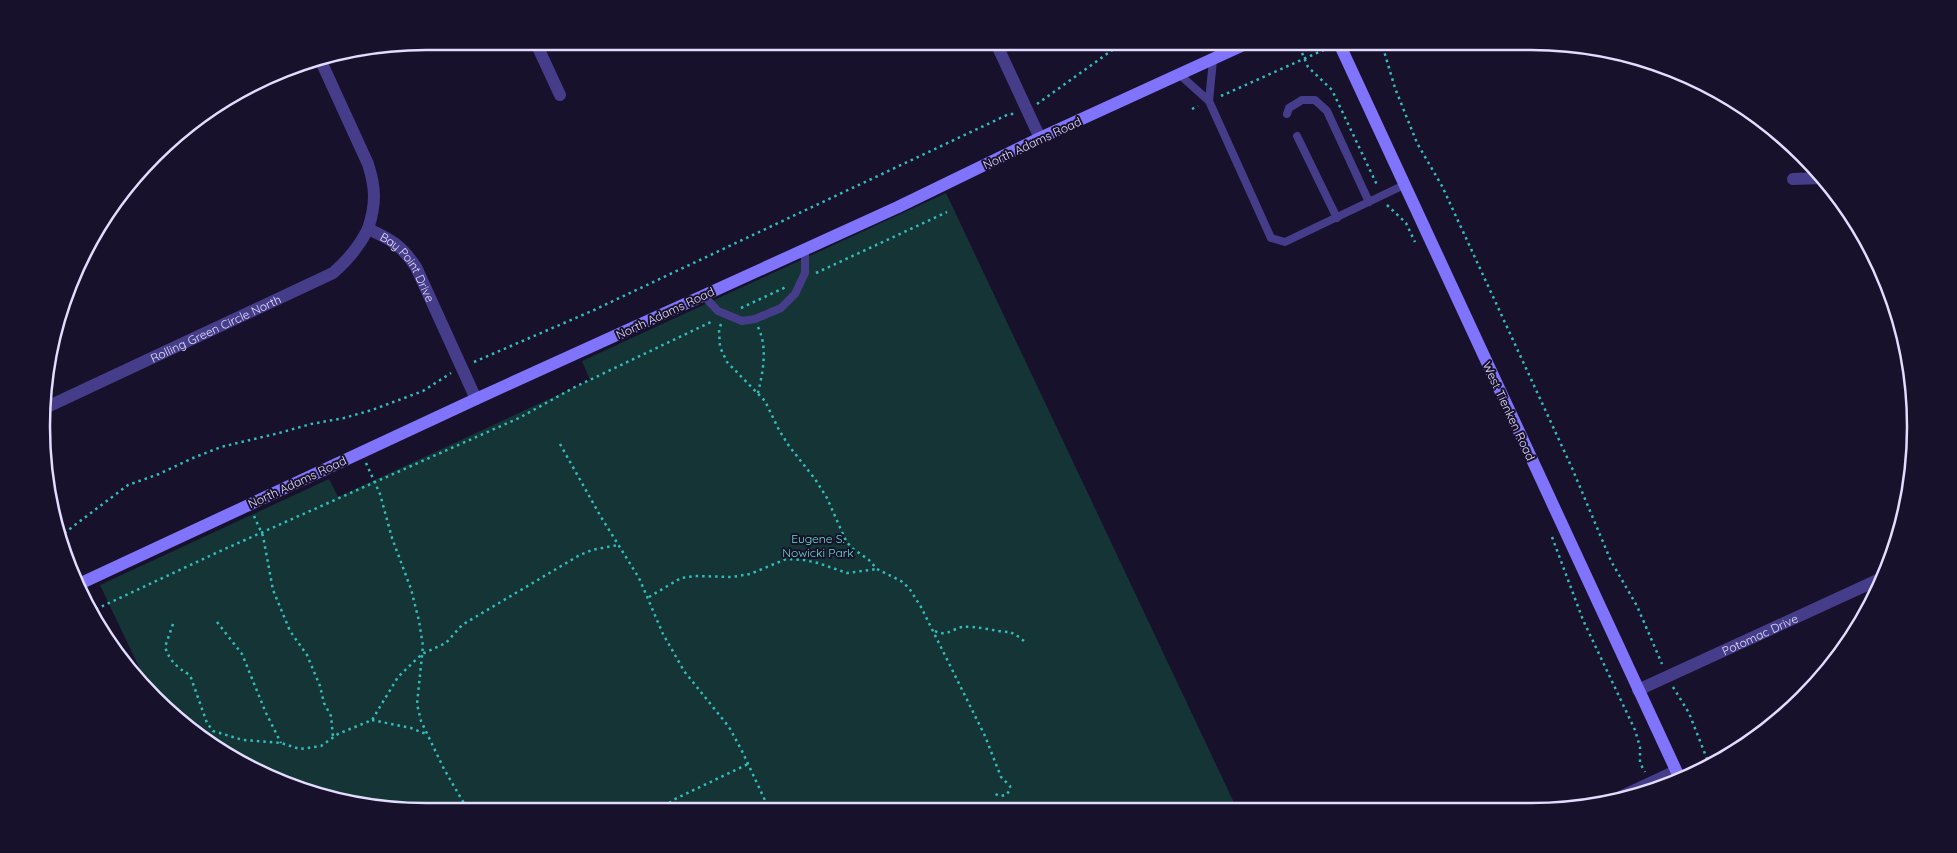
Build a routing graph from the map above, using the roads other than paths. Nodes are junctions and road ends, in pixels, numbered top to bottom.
1 (539, 50) edge
2 (999, 50) edge
3 (1234, 50) edge
4 (1342, 50) edge
5 (1213, 60) junction
6 (323, 65) edge
7 (1180, 75) junction
8 (560, 95) dead end
9 (1209, 101) junction
10 (1287, 114) dead end
11 (1297, 136) dead end
12 (1040, 138) junction
13 (1814, 178) edge
14 (1793, 179) dead end
15 (1404, 186) junction
16 (1369, 202) junction
17 (1337, 218) junction
18 (368, 229) junction
19 (805, 248) junction
20 (703, 295) junction
21 (476, 399) junction
22 (51, 405) edge
23 (84, 582) edge
24 (1873, 582) edge
25 (1638, 690) junction
26 (1677, 773) edge

1 - 8 street
2 - 12 street
3 - 5 street, North Adams Road
4 - 15 street, West Tienken Road
5 - 7 street, North Adams Road
5 - 9 lane
6 - 18 street, Bay Point Drive
7 - 9 lane
7 - 12 street, North Adams Road
9 - 17 lane
10 - 16 lane
11 - 17 lane
12 - 19 street, North Adams Road
13 - 14 street
15 - 16 lane
15 - 25 street, West Tienken Road
16 - 17 lane
18 - 21 street, Bay Point Drive
18 - 22 street, Rolling Green Circle North
19 - 20 street, North Adams Road
19 - 20 lane
20 - 21 street, North Adams Road
21 - 23 street, North Adams Road
24 - 25 street, Potomac Drive
25 - 26 street, West Tienken Road

